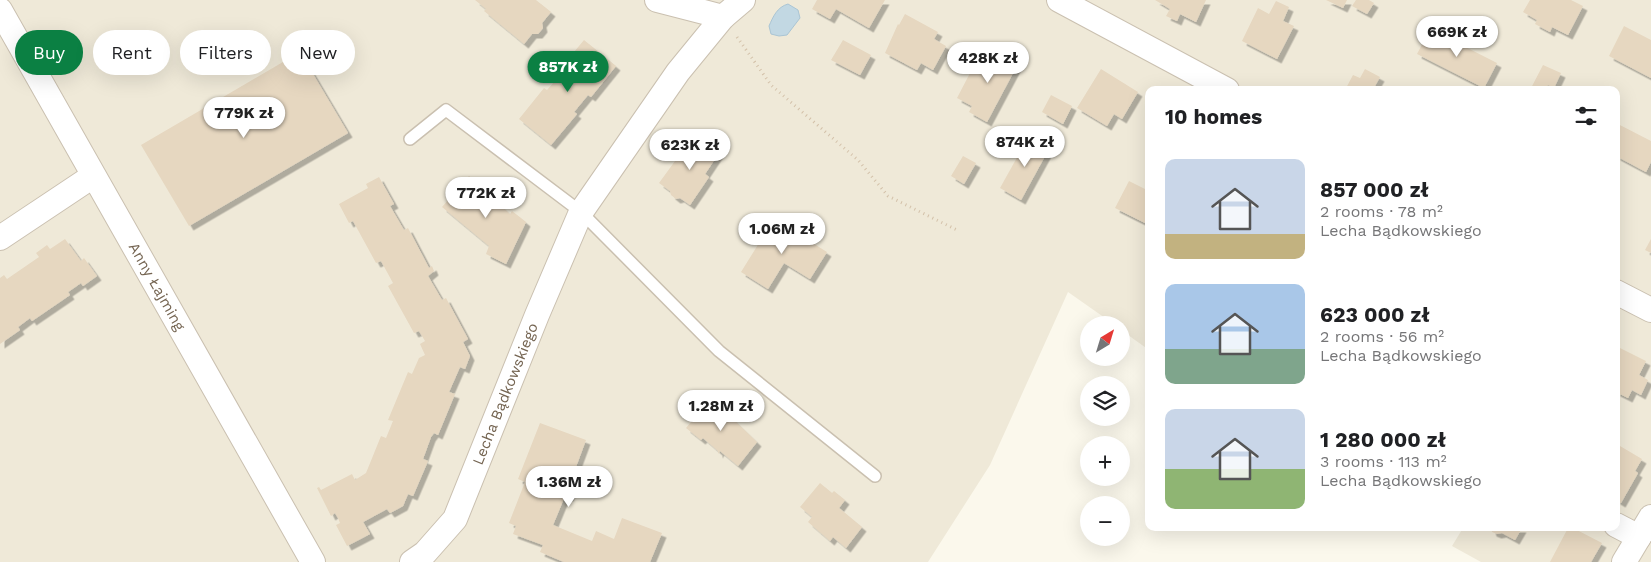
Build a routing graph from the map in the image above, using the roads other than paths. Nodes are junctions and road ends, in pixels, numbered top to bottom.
1 (657, 0) edge
2 (743, 0) edge
3 (1059, 0) edge
4 (0, 10) edge
5 (723, 17) junction
6 (1220, 86) edge
7 (410, 139) dead end
8 (93, 176) junction
9 (581, 212) junction
10 (0, 238) edge
11 (1620, 294) edge
12 (1651, 310) edge
13 (875, 476) dead end
14 (1651, 517) edge
15 (1620, 527) edge
16 (1638, 537) junction
17 (313, 562) edge
18 (412, 562) edge
19 (1624, 562) edge

1 - 5 street
2 - 5 street, Lecha Bądkowskiego
3 - 6 street
4 - 8 street, Anny Łajming
5 - 9 street, Lecha Bądkowskiego
7 - 9 lane
8 - 10 street
8 - 17 street, Anny Łajming
9 - 13 lane
9 - 18 street, Lecha Bądkowskiego
11 - 12 street
14 - 16 street
15 - 16 street
16 - 19 street

